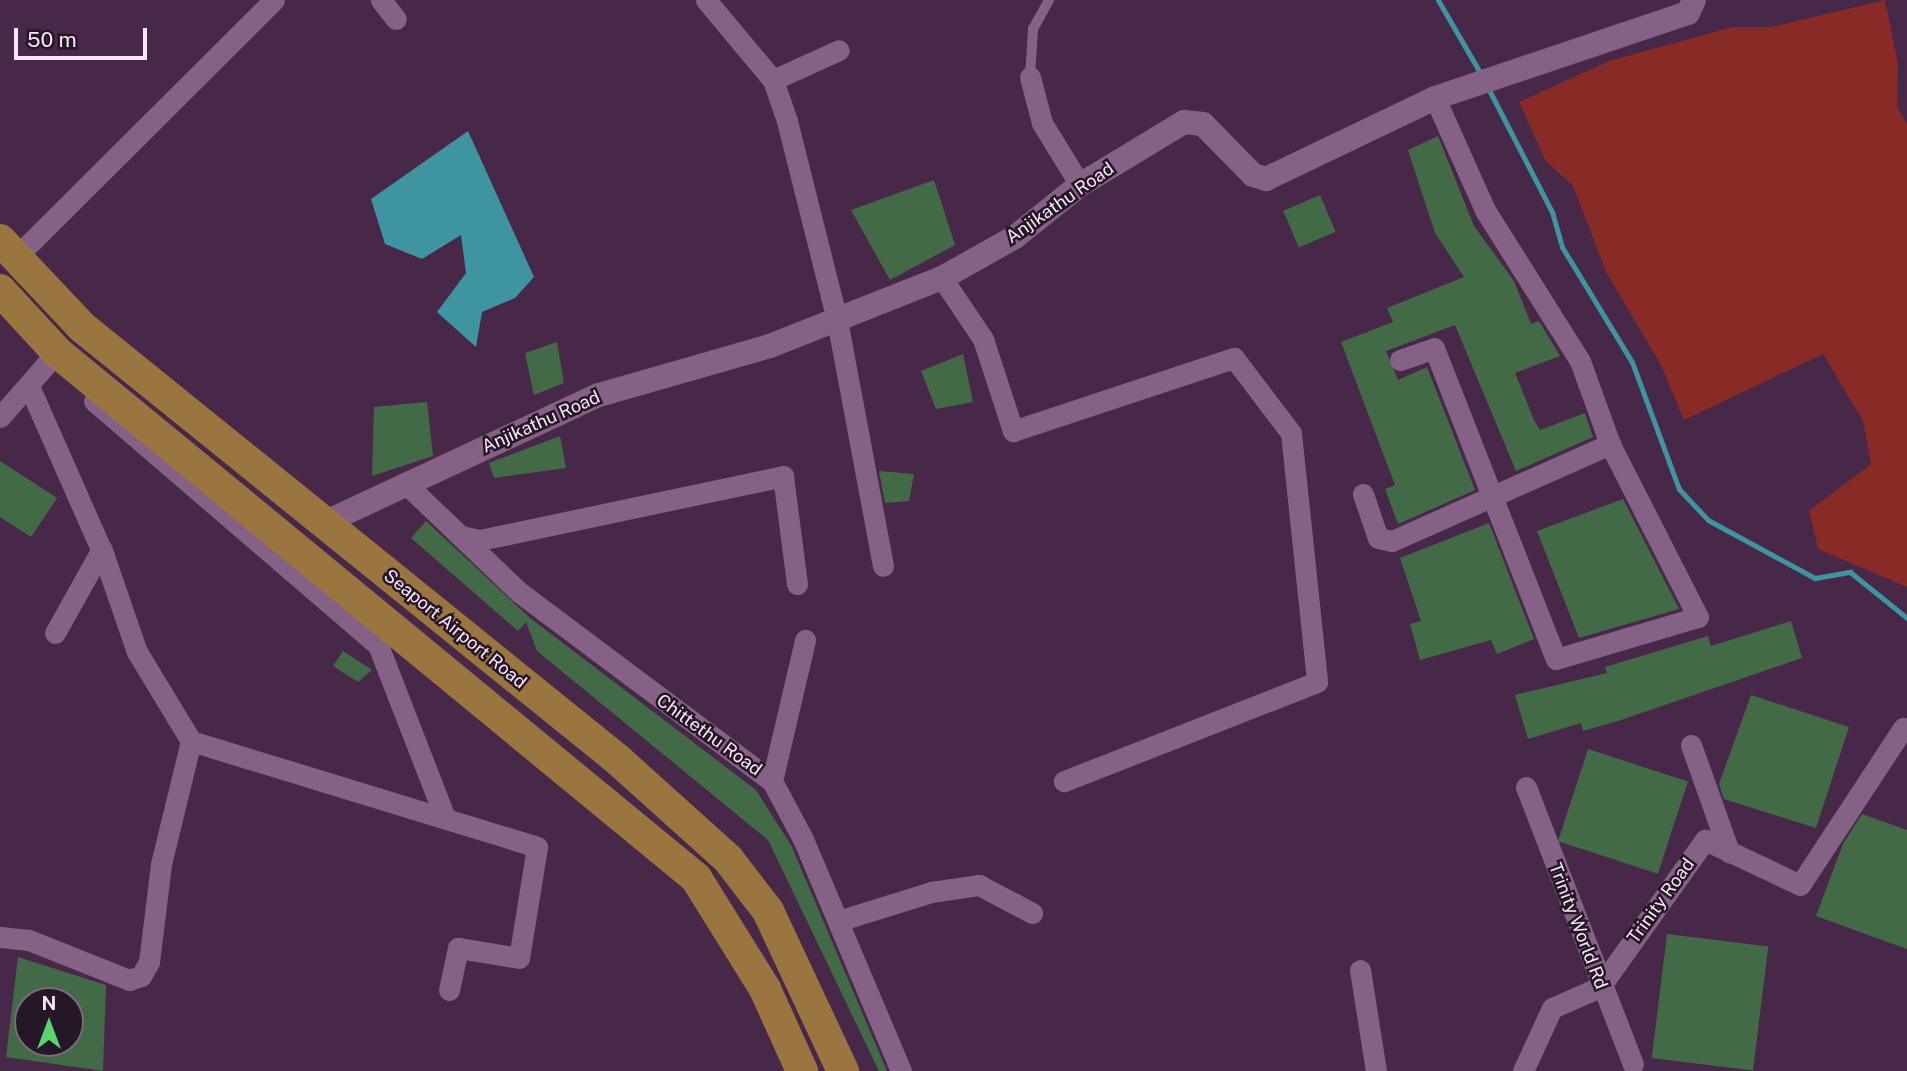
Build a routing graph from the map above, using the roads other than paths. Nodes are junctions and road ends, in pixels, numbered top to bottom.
1 (274, 0) edge
2 (380, 0) edge
3 (706, 0) edge
4 (1049, 0) edge
5 (1694, 0) edge
6 (396, 19) dead end
7 (839, 50) dead end
8 (1030, 78) joint
9 (773, 80) junction
10 (1435, 98) junction
11 (1080, 186) junction
12 (8, 248) edge
13 (942, 278) junction
14 (3, 293) edge
15 (837, 320) junction
16 (53, 356) junction
17 (1400, 360) dead end
18 (30, 388) junction
19 (0, 417) edge
20 (1610, 444) junction
21 (405, 483) junction
22 (1363, 494) dead end
23 (1494, 498) junction
24 (324, 523) junction
25 (461, 536) junction
26 (102, 549) junction
27 (883, 566) dead end
28 (797, 584) dead end
29 (55, 633) dead end
30 (805, 640) dead end
31 (1903, 728) dead end
32 (191, 741) junction
33 (1691, 745) dead end
34 (772, 781) junction
35 (1064, 781) dead end
36 (1526, 787) dead end
37 (445, 818) junction
38 (1729, 852) junction
39 (1032, 913) dead end
40 (838, 921) junction
41 (0, 937) edge
42 (1360, 970) dead end
43 (1600, 987) junction
44 (449, 990) dead end
45 (1633, 1064) dead end
46 (802, 1071) edge
47 (843, 1071) edge
48 (901, 1071) edge
49 (1376, 1071) edge
50 (1523, 1071) edge

1 - 12 street
2 - 6 street
3 - 9 street
4 - 8 lane
5 - 10 street, Anjikathu Road
7 - 9 street
8 - 11 street
9 - 15 street
10 - 11 street, Anjikathu Road
10 - 20 street
11 - 13 street, Anjikathu Road
12 - 24 main road, Seaport Airport Road
13 - 15 street, Anjikathu Road
13 - 35 street
14 - 16 main road
15 - 21 street, Anjikathu Road
15 - 27 street
16 - 18 street
16 - 37 street
16 - 46 main road
17 - 23 street
18 - 19 street
18 - 26 street
20 - 23 street
20 - 23 street
21 - 24 street, Anjikathu Road
21 - 25 street, Chittethu Road
22 - 23 street
24 - 47 main road, Seaport Airport Road
25 - 28 street
25 - 34 street, Chittethu Road
26 - 29 street
26 - 32 street
30 - 34 street
31 - 38 street, Trinity Road
32 - 37 street
32 - 41 street
33 - 38 street
34 - 40 street, Chittethu Road
36 - 43 street, Trinity World Rd
37 - 44 street
38 - 43 street, Trinity Road
39 - 40 street
40 - 48 street, Chittethu Road
42 - 49 street
43 - 45 street, Trinity World Rd
43 - 50 street

